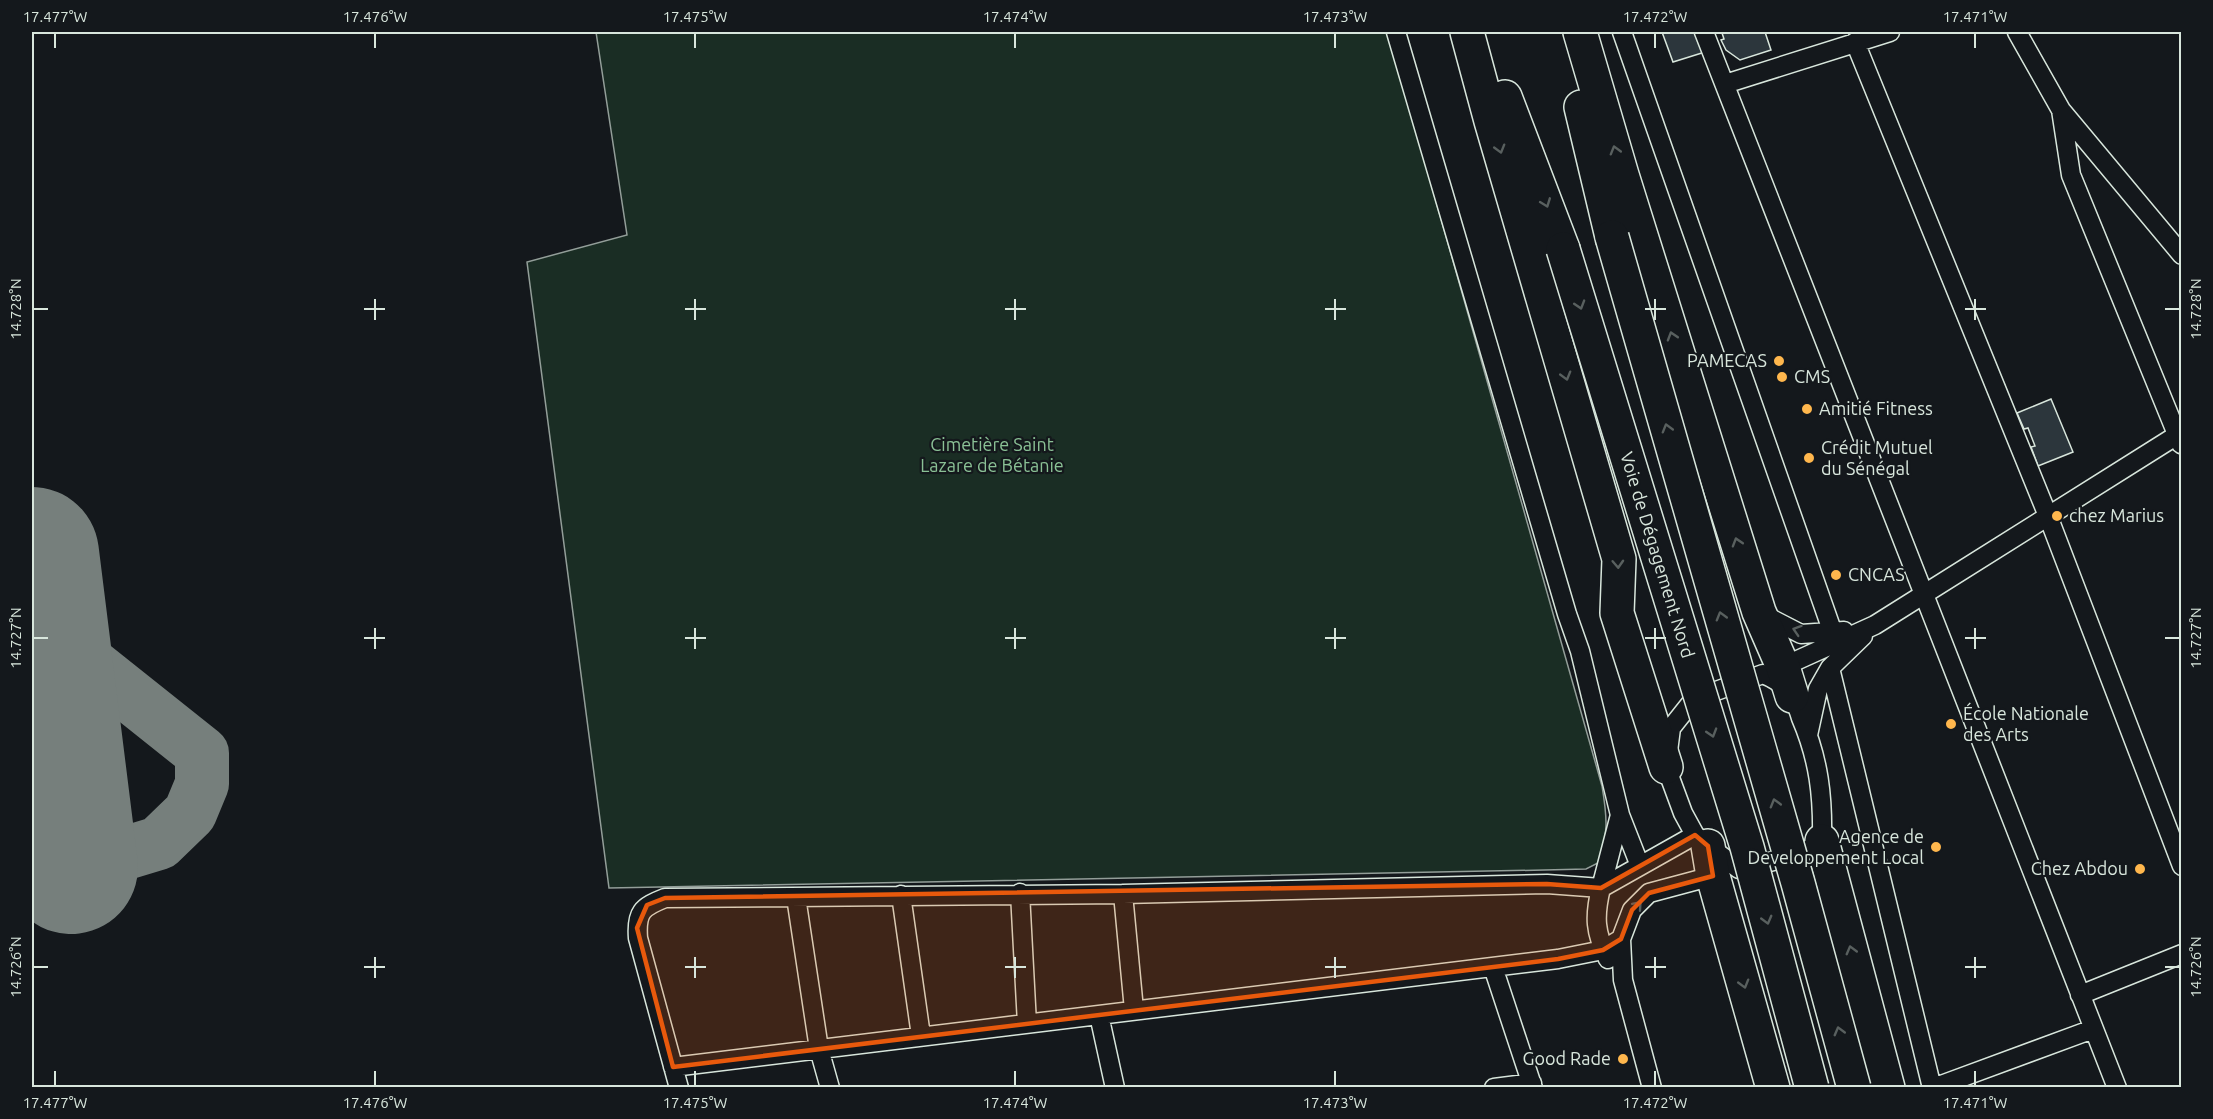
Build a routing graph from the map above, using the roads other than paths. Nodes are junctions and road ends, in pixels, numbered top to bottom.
1 (1396, 32) edge
2 (1467, 32) edge
3 (1478, 32) edge
4 (1562, 32) edge
5 (1580, 32) edge
6 (1622, 32) edge
7 (1704, 32) edge
8 (1890, 32) edge
9 (2017, 32) edge
10 (1855, 42) junction
11 (1725, 84) junction
12 (2061, 110) junction
13 (2181, 255) edge
14 (2180, 438) edge
15 (2048, 516) junction
16 (1925, 593) junction
17 (1759, 612) junction
18 (1875, 625) junction
19 (1833, 633) junction
20 (1830, 668) junction
21 (1780, 679) junction
22 (1809, 735) junction
23 (1666, 767) junction
24 (1620, 815) junction
25 (1822, 841) junction
26 (1714, 857) junction
27 (1640, 866) junction
28 (2181, 866) edge
29 (1601, 888) junction
30 (1020, 893) junction
31 (1123, 894) junction
32 (902, 895) junction
33 (795, 897) junction
34 (1621, 939) junction
35 (1603, 950) junction
36 (2181, 954) edge
37 (1493, 967) junction
38 (1623, 980) junction
39 (2080, 995) junction
40 (1134, 1010) junction
41 (1099, 1015) junction
42 (1027, 1024) junction
43 (2093, 1029) junction
44 (921, 1036) junction
45 (819, 1049) junction
46 (673, 1067) junction
47 (1533, 1085) edge
48 (679, 1088) edge
49 (830, 1088) edge
50 (1115, 1088) edge
51 (1494, 1088) edge
52 (1652, 1088) edge
53 (1773, 1088) edge
54 (1812, 1088) edge
55 (1854, 1088) edge
56 (1887, 1088) edge
57 (1933, 1088) edge
58 (2117, 1088) edge

1 - 24 street
2 -> 23 highway
3 -> 54 highway, Voie de Dégagement Nord, bridge
55 -> 4 highway, bridge
17 -> 5 highway
6 - 19 street
7 - 11 street
8 - 10 street
9 - 12 street
10 - 11 street
10 - 15 street
11 - 16 street
12 - 13 street
12 - 14 street
14 - 15 street
15 - 16 street
15 - 28 street
16 - 18 street
16 - 39 street
19 -> 17 street
17 - 21 highway
18 - 19 street
18 - 20 street
18 - 21 street
20 - 22 street
20 - 57 street
21 - 22 street
21 - 23 street
22 - 25 street
23 - 26 street
24 - 27 street
24 - 29 street
25 - 26 street
56 -> 25 highway
26 - 27 street
34 -> 26 street
26 -> 53 highway
27 - 29 street
29 - 31 street
29 - 35 street
30 - 31 street
30 - 32 street
30 - 42 street
31 - 40 street
32 - 33 street
32 - 44 street
33 - 45 street
33 - 46 street
34 - 35 street
34 - 38 street
35 - 37 street
35 - 38 street
36 - 39 street
37 - 40 street
37 - 47 street
38 - 52 street
39 - 43 street
40 - 41 street
41 - 42 street
41 - 50 street
42 - 44 street
43 - 57 street
43 - 58 street
44 - 45 street
45 - 46 street
45 - 49 street
46 - 48 street
47 - 51 street

